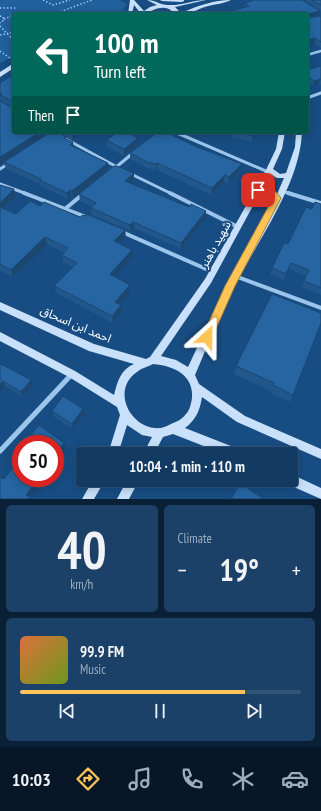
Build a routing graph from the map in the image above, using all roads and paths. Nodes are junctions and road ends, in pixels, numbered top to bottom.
1 (43, 0) edge
2 (70, 0) edge
3 (92, 0) edge
4 (132, 0) edge
5 (149, 0) edge
6 (162, 0) edge
7 (204, 0) edge
8 (229, 0) edge
9 (196, 2) junction
10 (163, 6) junction
11 (202, 6) junction
12 (170, 7) junction
13 (0, 8) edge
14 (17, 8) dead end
15 (59, 12) edge
16 (130, 12) edge
17 (142, 12) edge
18 (146, 12) edge
19 (179, 12) edge
20 (186, 12) edge
21 (199, 12) edge
22 (0, 16) edge
23 (12, 16) edge
24 (4, 19) junction
25 (0, 24) edge
26 (12, 33) edge
27 (7, 34) junction
28 (0, 35) edge
29 (12, 39) edge
30 (0, 51) edge
31 (321, 51) edge
32 (309, 54) edge
33 (12, 60) edge
34 (12, 66) edge
35 (0, 74) edge
36 (321, 93) edge
37 (309, 97) edge
38 (52, 134) edge
39 (58, 134) edge
40 (180, 134) edge
41 (282, 134) edge
42 (299, 134) edge
43 (49, 137) edge
44 (134, 152) edge
45 (12, 161) edge
46 (116, 167) junction
47 (0, 169) edge
48 (110, 171) edge
49 (269, 171) junction
50 (289, 175) junction
51 (0, 184) edge
52 (88, 190) edge
53 (258, 190) junction
54 (279, 194) junction
55 (321, 203) edge
56 (65, 209) junction
57 (92, 219) edge
58 (238, 227) junction
59 (120, 231) edge
60 (213, 272) junction
61 (235, 276) junction
62 (0, 306) edge
63 (321, 308) edge
64 (0, 336) edge
65 (153, 360) junction
66 (143, 362) junction
67 (72, 374) junction
68 (190, 375) junction
69 (196, 387) junction
70 (119, 403) junction
71 (124, 416) junction
72 (174, 429) junction
73 (160, 433) junction
74 (115, 447) edge
75 (152, 447) edge
76 (219, 447) edge
77 (0, 451) edge
78 (321, 454) edge
79 (298, 483) edge
80 (95, 487) edge
81 (129, 487) edge
82 (321, 494) edge
83 (88, 499) edge
84 (123, 499) edge

1 - 2 path
3 - 15 path
4 - 16 main road
4 - 17 main road
5 - 10 main road
6 - 9 main road
7 - 9 main road
8 - 11 main road
9 - 12 main road
10 - 12 main road
10 - 18 main road
11 - 20 main road
11 - 21 main road
12 - 19 main road
13 - 14 path
22 - 24 path
23 - 24 path
24 - 25 path
25 - 27 path
26 - 27 path
27 - 28 path
27 - 29 path
30 - 33 path
31 - 32 street
34 - 35 main road
36 - 37 street
38 - 43 street
39 - 46 street
40 - 49 street
41 - 49 main road, شهید باهنر
42 - 50 main road
44 - 46 street
45 - 47 street
46 - 48 street
46 - 58 street
49 - 50 main road
49 - 53 main road, شهید باهنر
50 - 54 main road
51 - 56 street
52 - 56 street
53 - 54 main road
53 - 58 main road, شهید باهنر
54 - 55 street
54 - 61 main road
56 - 57 street
58 - 60 main road, شهید باهنر
59 - 60 street
60 - 65 main road, شهید باهنر
61 - 63 street
61 - 68 main road
62 - 66 main road, احمد ابن اسحاق
64 - 67 main road
65 - 66 main road
65 - 68 main road
66 - 70 main road
67 - 70 main road
67 - 77 street
68 - 69 main road
69 - 72 main road
69 - 78 main road
70 - 71 main road
71 - 73 main road
71 - 74 main road
72 - 73 main road
72 - 76 main road
73 - 75 main road
79 - 82 main road
80 - 83 main road
81 - 84 main road

